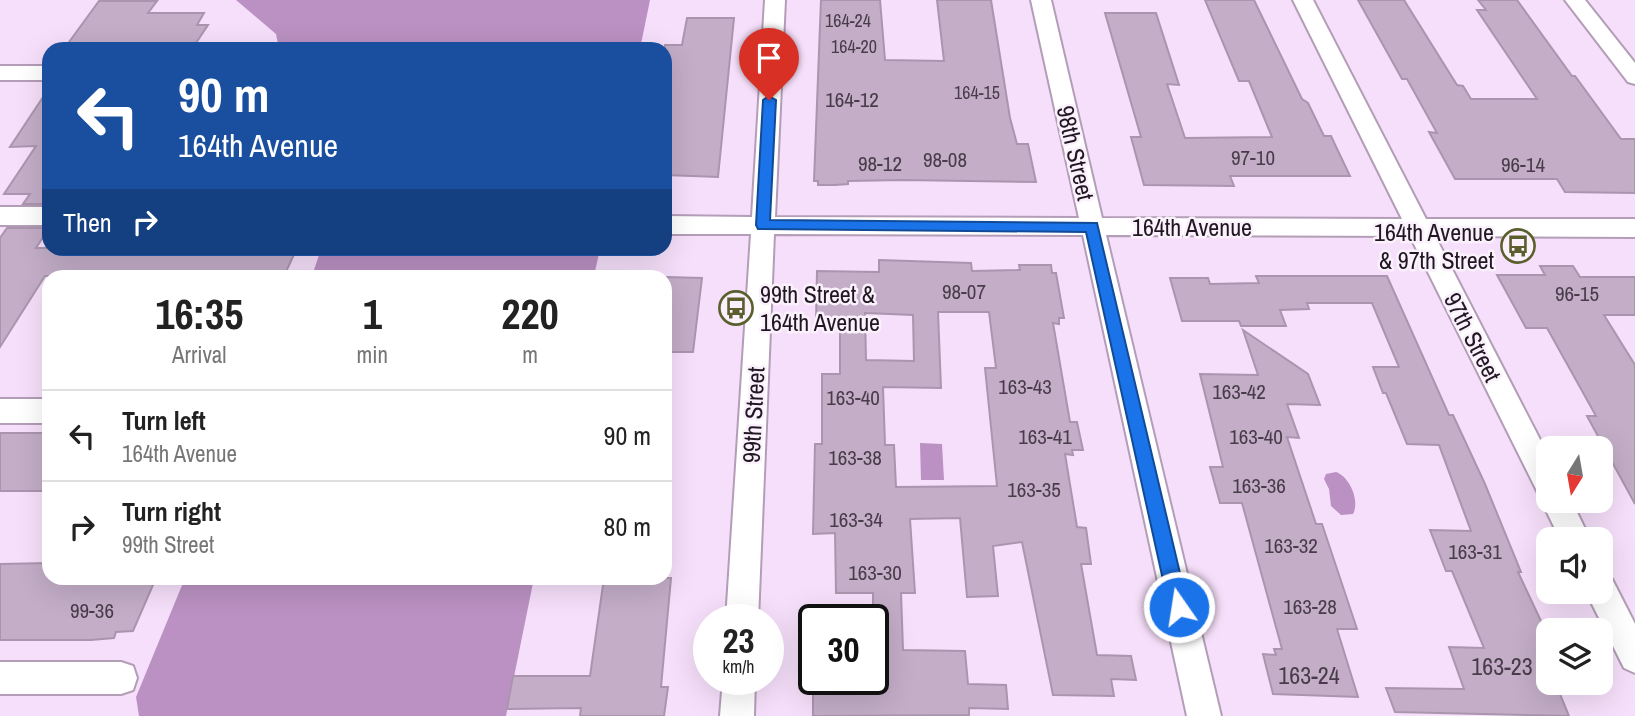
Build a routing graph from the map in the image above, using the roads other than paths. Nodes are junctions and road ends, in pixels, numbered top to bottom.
1 (775, 0) edge
2 (1041, 0) edge
3 (1303, 0) edge
4 (1574, 0) edge
5 (0, 73) edge
6 (42, 73) edge
7 (1635, 77) edge
8 (0, 216) edge
9 (42, 216) edge
10 (672, 225) edge
11 (763, 225) junction
12 (1092, 226) junction
13 (1418, 227) junction
14 (1635, 228) edge
15 (0, 411) edge
16 (42, 411) edge
17 (1536, 460) edge
18 (743, 604) edge
19 (1608, 604) edge
20 (1635, 657) edge
21 (0, 678) edge
22 (121, 678) dead end
23 (738, 695) edge
24 (737, 716) edge
25 (1204, 716) edge

1 - 11 street, 99th Street
2 - 12 street, 98th Street
3 - 13 street, 97th Street
4 - 7 street
5 - 6 street
8 - 9 street
10 - 11 street, 164th Avenue
11 - 12 street, 164th Avenue
11 - 18 street, 99th Street
12 - 13 street, 164th Avenue
12 - 25 street, 98th Street
13 - 14 street, 164th Avenue
13 - 17 street, 97th Street
15 - 16 street
19 - 20 street
21 - 22 street
23 - 24 street

